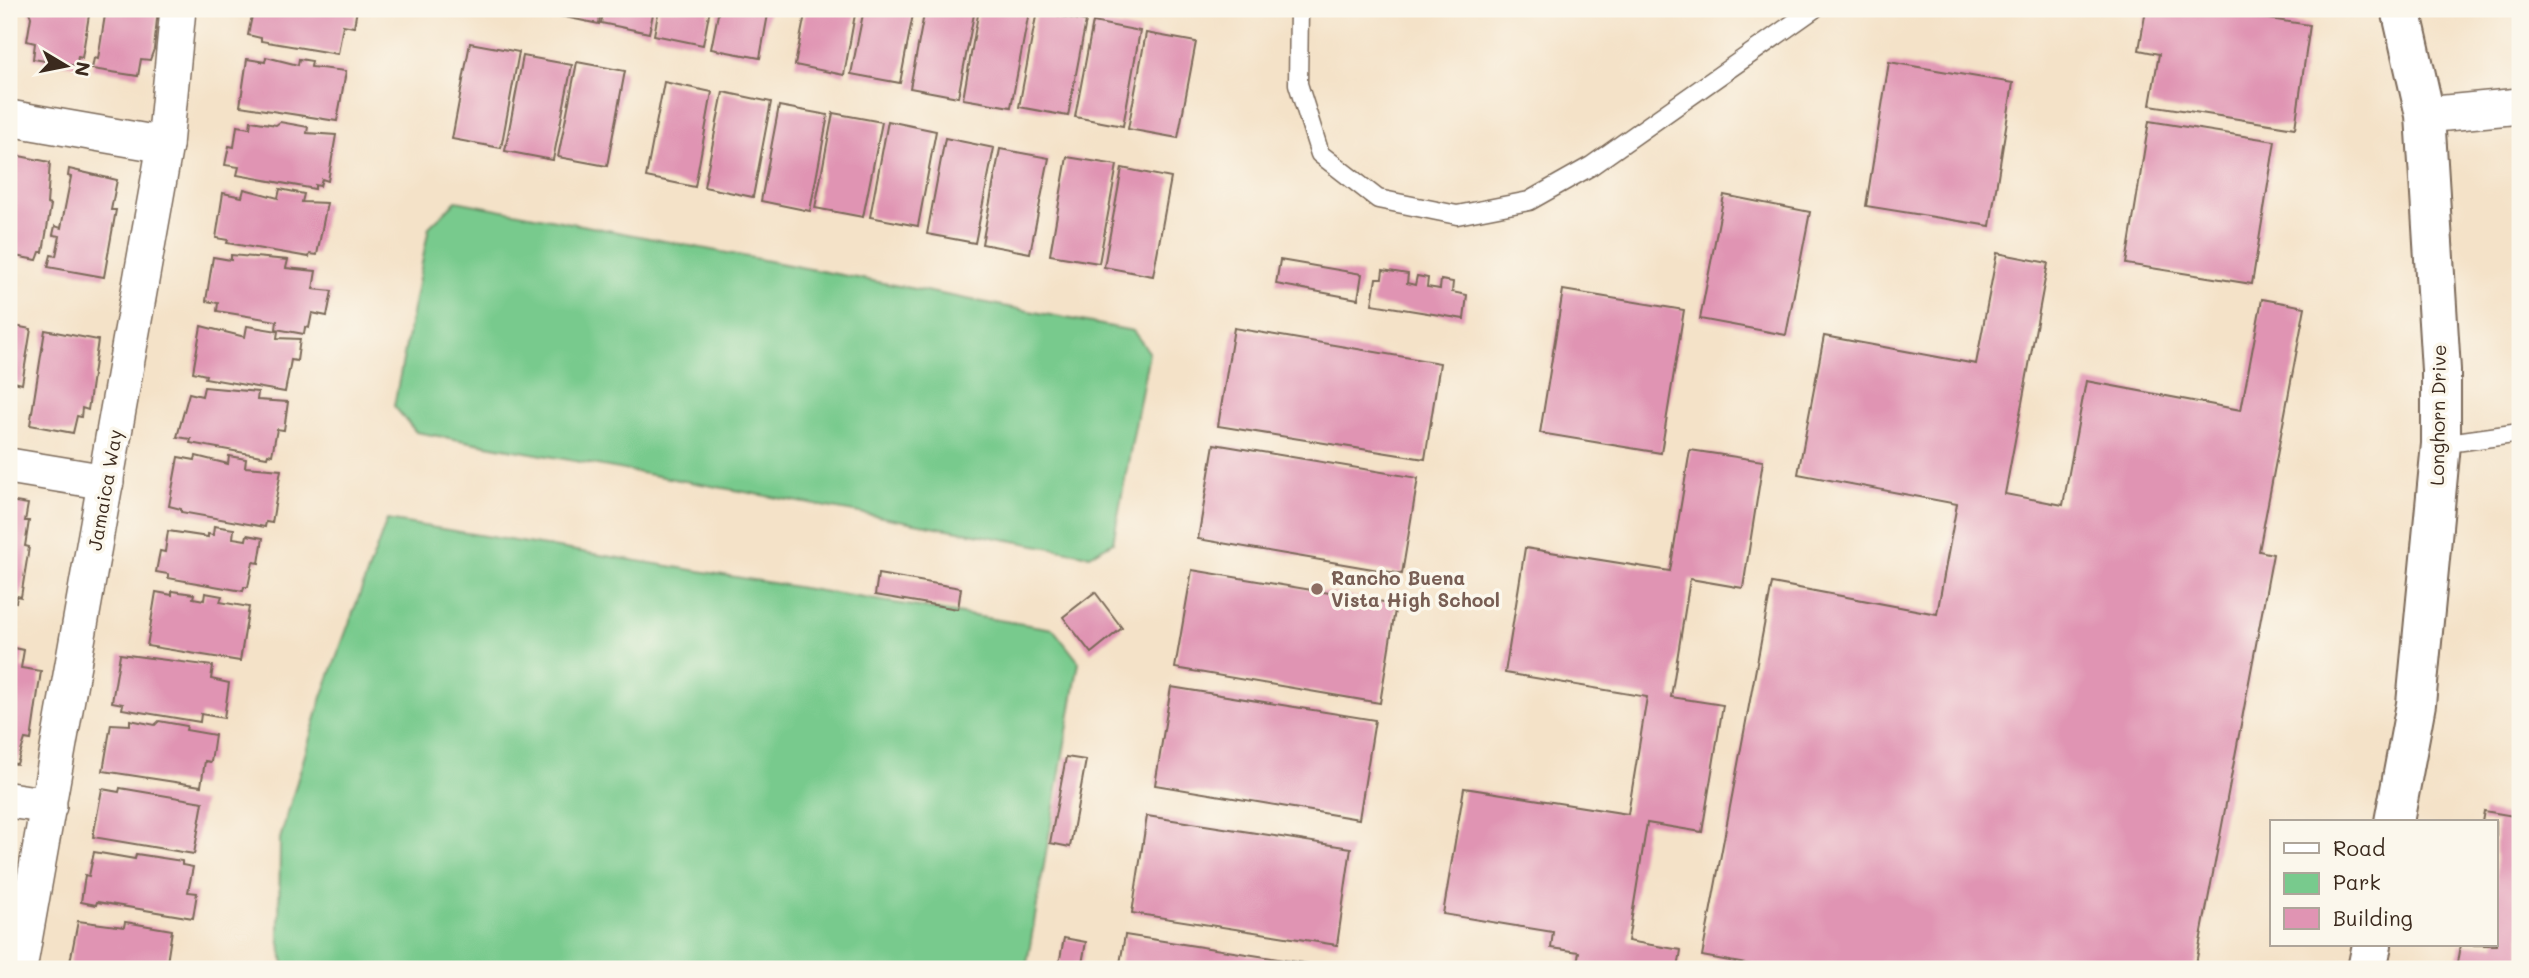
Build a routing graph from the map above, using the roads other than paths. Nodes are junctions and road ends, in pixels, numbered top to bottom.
1 (178, 9) edge
2 (1299, 9) edge
3 (1814, 9) edge
4 (2401, 9) edge
5 (2520, 107) edge
6 (2425, 116) junction
7 (9, 118) edge
8 (165, 145) junction
9 (2520, 433) edge
10 (2441, 444) junction
11 (9, 466) edge
12 (106, 482) junction
13 (9, 800) edge
14 (49, 806) junction
15 (2394, 820) edge
16 (2372, 946) edge
17 (19, 969) edge
18 (2367, 969) edge

1 - 8 street, Jamaica Way
2 - 3 lane
4 - 6 street, Longhorn Drive
5 - 6 street
6 - 10 street, Longhorn Drive
7 - 8 street
8 - 12 street, Jamaica Way
9 - 10 lane
10 - 15 street, Longhorn Drive
11 - 12 street
12 - 14 street, Jamaica Way
13 - 14 street
14 - 17 street, Jamaica Way
16 - 18 street

